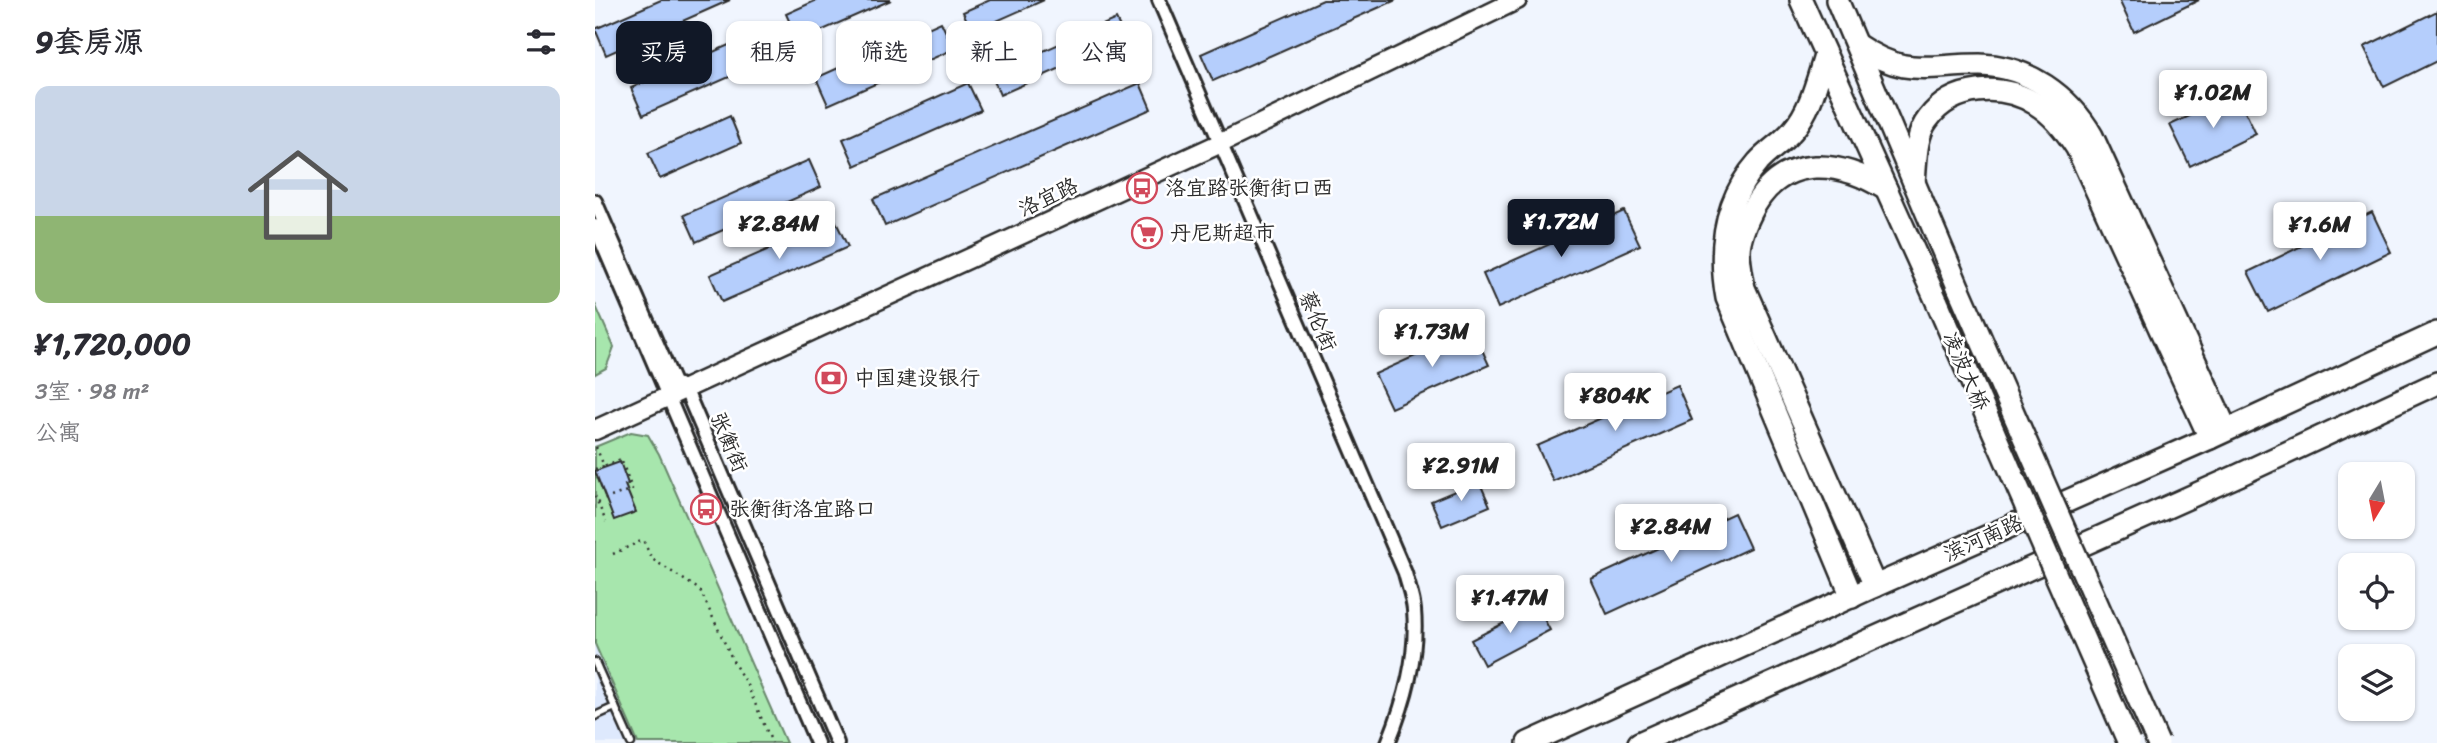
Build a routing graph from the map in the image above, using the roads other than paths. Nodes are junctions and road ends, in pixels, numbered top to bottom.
1 (1159, 0) edge
2 (1493, 0) edge
3 (1517, 0) edge
4 (1801, 0) edge
5 (1837, 0) edge
6 (1857, 45) junction
7 (1825, 56) junction
8 (1219, 139) junction
9 (1914, 182) junction
10 (1886, 189) junction
11 (595, 201) edge
12 (595, 226) edge
13 (2437, 333) edge
14 (2437, 383) edge
15 (673, 389) junction
16 (595, 418) edge
17 (595, 430) edge
18 (2218, 434) junction
19 (1875, 586) junction
20 (1852, 597) junction
21 (595, 662) edge
22 (615, 707) junction
23 (595, 716) edge
24 (631, 743) edge
25 (817, 743) edge
26 (837, 743) edge
27 (1388, 743) edge
28 (1528, 743) edge
29 (1639, 743) edge
30 (2129, 743) edge
31 (2158, 743) edge

1 - 8 street, 蔡伦街
2 - 8 street, 洛宜路
3 - 8 street, 洛宜路
4 - 7 highway, 凌波大桥
5 - 6 highway, 凌波大桥
6 - 9 highway, 凌波大桥
6 - 18 highway
7 - 10 highway, 凌波大桥
7 - 20 highway
8 - 15 street, 洛宜路
8 - 27 street, 蔡伦街
9 - 18 highway
9 - 31 highway, 凌波大桥, bridge
10 - 19 highway
10 - 30 highway, 凌波大桥, bridge
11 - 15 street, 张衡街
12 - 15 street, 张衡街
13 - 18 highway, 滨河南路
14 - 29 highway
15 - 16 street, 洛宜路
15 - 17 street, 洛宜路
15 - 25 street, 张衡街
15 - 26 street, 张衡街
18 - 19 highway, 滨河南路
19 - 20 highway, 滨河南路
20 - 28 highway, 滨河南路
21 - 22 lane
22 - 23 lane
22 - 24 lane

